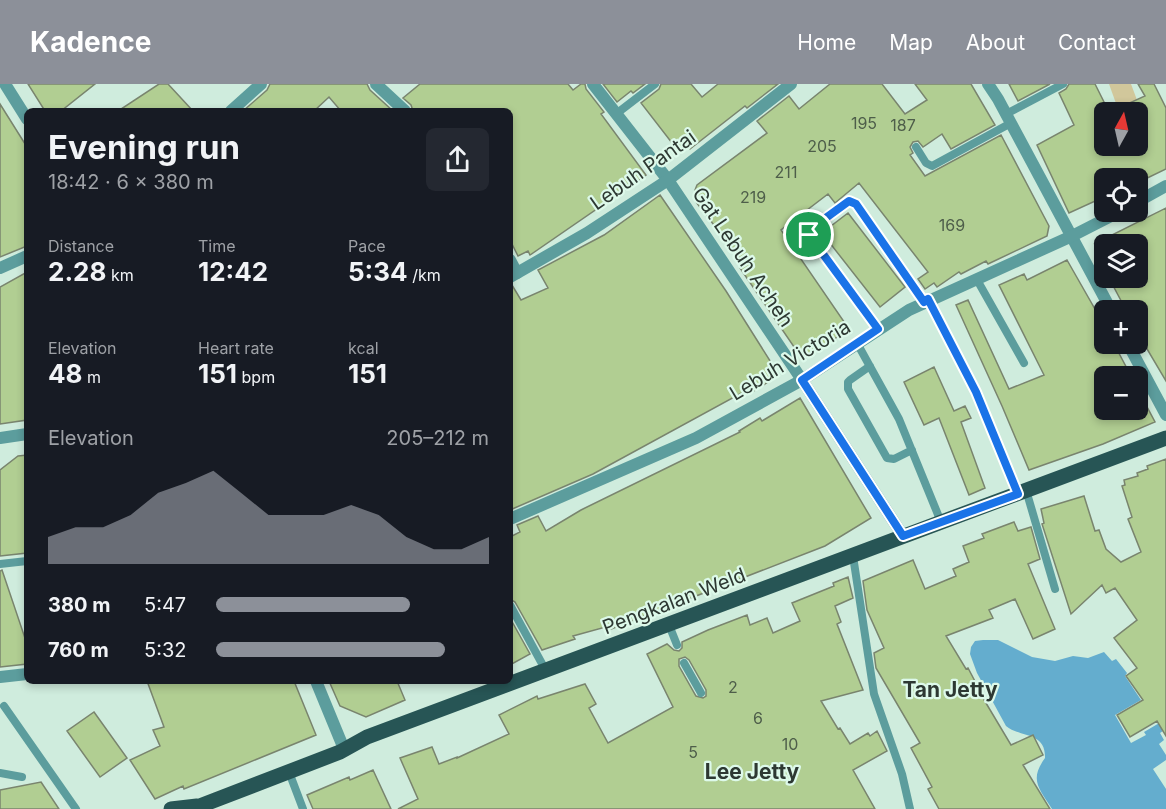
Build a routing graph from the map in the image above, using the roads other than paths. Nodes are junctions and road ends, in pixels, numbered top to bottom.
1 (5, 84) edge
2 (376, 84) edge
3 (593, 84) edge
4 (655, 84) edge
5 (791, 84) edge
6 (988, 84) edge
7 (1063, 84) edge
8 (256, 86) edge
9 (234, 108) edge
10 (402, 108) edge
11 (24, 114) edge
12 (616, 114) junction
13 (1008, 118) junction
14 (916, 147) dead end
15 (668, 180) junction
16 (1166, 186) edge
17 (1148, 196) edge
18 (1099, 222) edge
19 (1072, 236) junction
20 (24, 257) edge
21 (0, 268) edge
22 (514, 275) edge
23 (976, 278) junction
24 (926, 300) junction
25 (1106, 300) edge
26 (878, 329) junction
27 (857, 343) junction
28 (1133, 354) edge
29 (1024, 363) dead end
30 (870, 366) junction
31 (802, 380) junction
32 (1166, 415) edge
33 (24, 434) edge
34 (0, 438) edge
35 (1166, 438) edge
36 (912, 450) junction
37 (1022, 492) junction
38 (513, 518) edge
39 (941, 522) junction
40 (903, 536) junction
41 (853, 556) junction
42 (24, 561) edge
43 (0, 564) edge
44 (1055, 590) dead end
45 (513, 611) edge
46 (669, 626) junction
47 (677, 645) dead end
48 (684, 663) dead end
49 (546, 671) junction
50 (24, 674) edge
51 (0, 677) edge
52 (513, 683) edge
53 (317, 684) edge
54 (511, 684) edge
55 (701, 693) dead end
56 (4, 706) dead end
57 (344, 749) junction
58 (289, 772) junction
59 (0, 773) edge
60 (22, 777) dead end
61 (196, 808) edge
62 (76, 809) edge
63 (171, 809) edge
64 (303, 809) edge
65 (910, 809) edge

1 - 11 street
2 - 10 street
3 - 12 street, Gat Lebuh Acheh
4 - 12 lane
5 - 15 street, Lebuh Pantai
6 - 13 street
7 - 13 lane
8 - 9 street
12 - 15 street, Gat Lebuh Acheh
13 - 14 lane
13 - 19 street
15 - 22 street, Lebuh Pantai
15 - 31 street, Gat Lebuh Acheh
16 - 17 street
18 - 19 street, Lebuh Victoria
19 - 23 street, Lebuh Victoria
19 - 25 street
20 - 21 street
23 - 24 street, Lebuh Victoria
23 - 29 lane
24 - 26 street, Lebuh Victoria
24 - 26 lane
24 - 37 lane
26 - 27 street, Lebuh Victoria
27 - 30 lane
27 - 31 street, Lebuh Victoria
28 - 32 street
30 - 36 lane
30 - 36 lane
31 - 38 street, Lebuh Victoria
31 - 40 street, Gat Lebuh Acheh
33 - 34 street
35 - 37 main road, Pengkalan Weld
36 - 39 lane
37 - 39 main road, Pengkalan Weld
37 - 44 lane
39 - 40 main road, Pengkalan Weld
40 - 41 main road, Pengkalan Weld
41 - 46 main road, Pengkalan Weld
41 - 65 lane
42 - 43 lane
45 - 49 lane
46 - 47 lane
46 - 49 main road, Pengkalan Weld
48 - 55 lane
49 - 52 main road, Pengkalan Weld
50 - 51 street
53 - 57 street
54 - 57 main road, Pengkalan Weld
56 - 62 lane
57 - 58 main road, Pengkalan Weld
58 - 61 main road, Pengkalan Weld
58 - 64 lane
59 - 60 lane
61 - 63 main road, Pengkalan Weld

